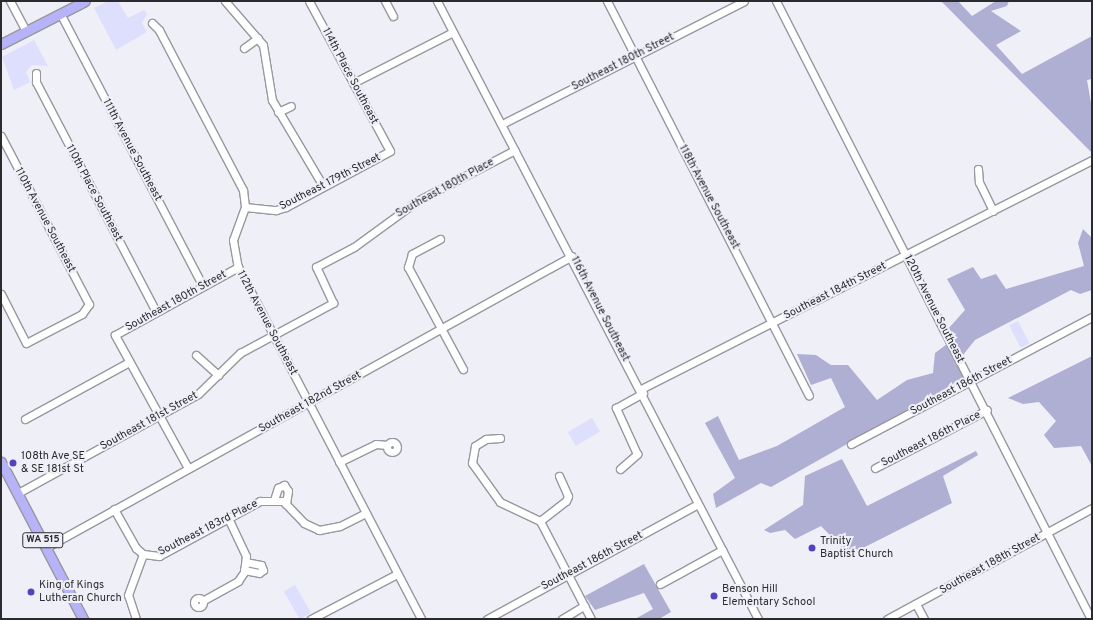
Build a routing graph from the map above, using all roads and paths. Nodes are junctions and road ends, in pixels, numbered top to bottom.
1 (10, 1) edge
2 (84, 1) edge
3 (225, 1) edge
4 (310, 1) edge
5 (385, 1) edge
6 (438, 1) edge
7 (606, 1) edge
8 (744, 1) edge
9 (776, 1) edge
10 (60, 13) junction
11 (393, 16) dead end
12 (152, 23) dead end
13 (26, 32) junction
14 (454, 32) junction
15 (258, 38) junction
16 (1, 44) edge
17 (244, 48) dead end
18 (635, 55) junction
19 (36, 73) dead end
20 (353, 83) junction
21 (291, 106) dead end
22 (278, 112) junction
23 (502, 124) junction
24 (1, 136) edge
25 (515, 150) junction
26 (390, 151) joint
27 (1092, 160) edge
28 (978, 169) dead end
29 (323, 186) junction
30 (245, 207) junction
31 (993, 211) junction
32 (440, 239) dead end
33 (906, 255) junction
34 (572, 256) junction
35 (238, 267) junction
36 (203, 286) junction
37 (1, 294) edge
38 (333, 303) joint
39 (156, 312) junction
40 (1092, 317) edge
41 (773, 322) junction
42 (441, 330) junction
43 (273, 334) junction
44 (196, 355) dead end
45 (129, 362) junction
46 (463, 369) dead end
47 (218, 375) junction
48 (971, 382) junction
49 (642, 391) junction
50 (809, 395) dead end
51 (308, 403) junction
52 (987, 410) junction
53 (159, 416) junction
54 (25, 419) dead end
55 (500, 438) dead end
56 (851, 444) dead end
57 (387, 445) dead end
58 (1, 462) edge
59 (339, 462) junction
60 (188, 468) junction
61 (875, 468) dead end
62 (620, 469) dead end
63 (559, 476) dead end
64 (18, 493) junction
65 (274, 500) junction
66 (286, 504) junction
67 (698, 504) junction
68 (1092, 508) edge
69 (114, 509) junction
70 (365, 513) junction
71 (228, 518) junction
72 (540, 521) junction
73 (1048, 531) junction
74 (47, 547) junction
75 (722, 550) junction
76 (143, 554) junction
77 (397, 574) junction
78 (568, 574) junction
79 (660, 584) dead end
80 (204, 600) dead end
81 (916, 604) junction
82 (584, 606) junction
83 (83, 619) edge
84 (136, 619) edge
85 (312, 619) edge
86 (421, 619) edge
87 (486, 619) edge
88 (562, 619) edge
89 (591, 619) edge
90 (758, 619) edge
91 (887, 619) edge
92 (924, 619) edge
93 (1091, 619) edge

1 - 13 street
2 - 10 main road
3 - 15 street
4 - 20 street, 114th Place Southeast
5 - 11 street
6 - 14 street, 116th Avenue Southeast
7 - 18 street, 118th Avenue Southeast
8 - 18 street, Southeast 180th Street
9 - 33 street, 120th Avenue Southeast
10 - 13 main road
10 - 36 street, 111th Avenue Southeast
12 - 30 street
13 - 16 main road
14 - 20 street
14 - 23 street, 116th Avenue Southeast
15 - 17 street
15 - 22 street
18 - 23 street, Southeast 180th Street
18 - 41 street, 118th Avenue Southeast
19 - 39 street, 110th Place Southeast
20 - 26 street, 114th Place Southeast
21 - 22 street
22 - 29 street
23 - 25 street, 116th Avenue Southeast
24 - 37 street, 110th Avenue Southeast
25 - 34 street, 116th Avenue Southeast
25 - 38 street, Southeast 180th Place
26 - 29 street, Southeast 179th Street
27 - 31 street, Southeast 184th Street
28 - 31 street
29 - 30 street, Southeast 179th Street
30 - 35 street, 112th Avenue Southeast
31 - 33 street, Southeast 184th Street
32 - 42 street
33 - 41 street, Southeast 184th Street
33 - 48 street, 120th Avenue Southeast
34 - 42 street, Southeast 182nd Street
34 - 49 street, 116th Avenue Southeast
35 - 36 street, Southeast 180th Street
35 - 43 street, 112th Avenue Southeast
36 - 39 street, Southeast 180th Street
38 - 43 street, Southeast 181st Street
39 - 45 street, Southeast 180th Street
40 - 48 street, Southeast 186th Street
41 - 49 street, Southeast 184th Street
41 - 50 street, 118th Avenue Southeast
42 - 46 street
42 - 51 street, Southeast 182nd Street
43 - 47 street, Southeast 181st Street
43 - 51 street, 112th Avenue Southeast
44 - 47 street
45 - 53 street
45 - 54 street
47 - 53 street, Southeast 181st Street
48 - 52 street, 120th Avenue Southeast
48 - 56 street, Southeast 186th Street
49 - 62 street, Southeast 184th Street
49 - 67 street, 116th Avenue Southeast
51 - 59 street, 112th Avenue Southeast
51 - 60 street, Southeast 182nd Street
52 - 61 street, Southeast 186th Place
52 - 73 street, 120th Avenue Southeast
53 - 60 street
53 - 64 street, Southeast 181st Street
55 - 72 street
57 - 59 street
58 - 64 main road, WA 515
59 - 70 street, 112th Avenue Southeast
60 - 69 street, Southeast 182nd Street
63 - 72 street
64 - 74 main road, WA 515
65 - 66 street, Southeast 183rd Place
65 - 66 street
65 - 71 street, Southeast 183rd Place
66 - 70 street, Southeast 183rd Place
67 - 75 street, 116th Avenue Southeast
67 - 78 street, Southeast 186th Street
68 - 73 street, Southeast 188th Street
69 - 74 street, Southeast 182nd Street
69 - 76 street
70 - 77 street, 112th Avenue Southeast
71 - 76 street, Southeast 183rd Place
71 - 80 street
72 - 78 street
73 - 81 street, Southeast 188th Street
73 - 93 street, 120th Avenue Southeast
74 - 83 main road, WA 515
75 - 79 street
75 - 90 street, 116th Avenue Southeast
76 - 84 street
77 - 85 street
77 - 86 street, 112th Avenue Southeast
78 - 82 street
78 - 87 street, Southeast 186th Street
81 - 91 street, Southeast 188th Street
81 - 92 street
82 - 88 street
82 - 89 street

